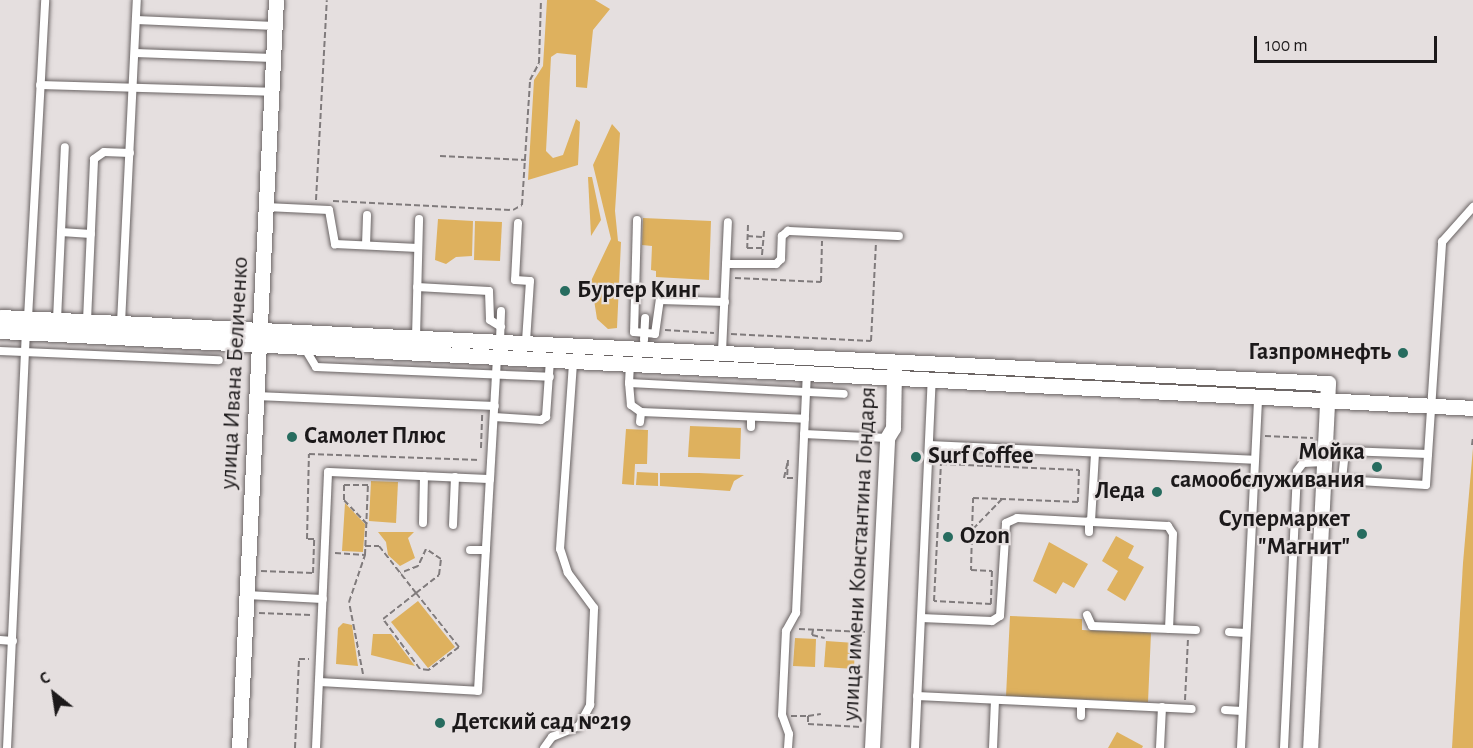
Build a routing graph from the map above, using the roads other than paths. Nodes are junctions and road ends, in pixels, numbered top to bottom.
1 (45, 0) edge
2 (137, 0) edge
3 (276, 0) edge
4 (136, 20) junction
5 (275, 26) junction
6 (135, 53) junction
7 (273, 58) junction
8 (40, 85) junction
9 (133, 88) junction
10 (271, 92) junction
11 (65, 147) dead end
12 (130, 153) junction
13 (266, 207) junction
14 (1473, 207) edge
15 (367, 215) dead end
16 (419, 219) dead end
17 (637, 220) dead end
18 (728, 222) dead end
19 (518, 223) dead end
20 (61, 232) junction
21 (91, 234) junction
22 (899, 236) dead end
23 (366, 245) junction
24 (418, 248) junction
25 (726, 264) junction
26 (417, 287) junction
27 (725, 302) junction
28 (501, 311) dead end
29 (0, 317) edge
30 (645, 318) dead end
31 (57, 320) junction
32 (87, 321) junction
33 (121, 323) junction
34 (27, 325) junction
35 (0, 331) edge
36 (500, 334) junction
37 (259, 337) junction
38 (416, 337) junction
39 (526, 342) junction
40 (644, 342) junction
41 (303, 347) junction
42 (0, 351) edge
43 (26, 352) junction
44 (722, 352) junction
45 (497, 357) junction
46 (219, 360) dead end
47 (550, 360) junction
48 (573, 361) junction
49 (894, 362) junction
50 (630, 364) junction
51 (807, 374) junction
52 (496, 375) junction
53 (550, 377) junction
54 (893, 378) junction
55 (932, 380) junction
56 (629, 383) junction
57 (806, 392) junction
58 (844, 394) dead end
59 (256, 396) junction
60 (1258, 398) junction
61 (1327, 401) junction
62 (495, 406) junction
63 (1431, 406) junction
64 (1471, 408) edge
65 (641, 412) junction
66 (494, 417) junction
67 (751, 417) junction
68 (805, 419) junction
69 (640, 422) dead end
70 (751, 427) dead end
71 (804, 434) junction
72 (887, 438) junction
73 (929, 445) junction
74 (1095, 453) junction
75 (1428, 454) junction
76 (1254, 460) junction
77 (1324, 462) junction
78 (424, 476) junction
79 (455, 477) junction
80 (490, 479) junction
81 (1090, 521) junction
82 (423, 523) dead end
83 (453, 525) dead end
84 (1089, 532) dead end
85 (470, 550) dead end
86 (486, 550) junction
87 (246, 595) junction
88 (323, 599) junction
89 (1088, 615) dead end
90 (921, 618) junction
91 (1169, 629) junction
92 (1193, 630) road end
93 (1229, 632) dead end
94 (1246, 633) junction
95 (0, 640) edge
96 (13, 641) junction
97 (319, 682) junction
98 (917, 696) junction
99 (995, 700) junction
100 (1081, 704) junction
101 (1162, 707) junction
102 (1189, 709) road end
103 (1225, 710) dead end
104 (1242, 711) junction
105 (1081, 716) dead end
106 (7, 748) edge
107 (239, 748) edge
108 (316, 748) edge
109 (544, 748) edge
110 (788, 748) edge
111 (872, 748) edge
112 (915, 748) edge
113 (993, 748) edge
114 (1160, 748) edge
115 (1241, 748) edge
116 (1284, 748) edge
117 (1310, 748) edge

1 - 8 lane
2 - 4 lane
3 - 5 street, улица Ивана Беличенко
4 - 5 lane
4 - 6 lane
5 - 7 street, улица Ивана Беличенко
6 - 7 lane
6 - 9 lane
7 - 10 street, улица Ивана Беличенко
8 - 9 lane
8 - 34 lane
9 - 10 lane
9 - 12 lane
10 - 13 street, улица Ивана Беличенко
11 - 20 lane
12 - 21 lane
12 - 33 lane
13 - 23 lane
13 - 37 street, улица Ивана Беличенко
14 - 63 lane
15 - 23 lane
16 - 24 lane
17 - 40 lane
18 - 25 lane
19 - 39 lane
20 - 21 lane
20 - 31 lane
21 - 32 lane
22 - 25 lane
23 - 24 lane
24 - 26 lane
25 - 27 lane
26 - 36 lane
26 - 38 lane
27 - 40 lane
27 - 44 lane
28 - 36 lane
29 - 34 street
30 - 40 lane
31 - 32 street
31 - 34 street
32 - 33 street
33 - 37 street
34 - 35 street
34 - 37 street
34 - 43 lane
36 - 38 street
36 - 39 street
37 - 38 street
37 - 41 street
37 - 59 street, улица Ивана Беличенко
39 - 40 street
40 - 44 street
41 - 45 street
41 - 52 lane
42 - 43 lane
43 - 46 lane
43 - 96 lane
44 - 49 street
45 - 47 street
45 - 52 lane
47 - 48 street
47 - 53 lane
48 - 50 street
48 - 109 lane
49 - 54 street, улица имени Константина Гондаря
49 - 61 street
50 - 51 street
50 - 56 lane
51 - 54 street
51 - 57 lane
52 - 53 lane
52 - 62 lane
53 - 66 lane
54 - 55 street
54 - 72 street, улица имени Константина Гондаря
55 - 60 street
55 - 73 lane
56 - 57 lane
56 - 65 lane
57 - 58 lane
57 - 68 lane
59 - 62 lane
59 - 87 street, улица Ивана Беличенко
60 - 61 street
60 - 76 lane
61 - 63 street
61 - 77 street
62 - 66 lane
63 - 64 street
63 - 75 lane
65 - 67 lane
65 - 69 lane
66 - 80 lane
67 - 68 lane
67 - 70 lane
68 - 71 lane
71 - 72 lane
71 - 110 lane
72 - 111 street, улица имени Константина Гондаря
73 - 74 lane
73 - 90 lane
74 - 76 lane
74 - 81 lane
75 - 75 lane
76 - 94 lane
77 - 116 lane
77 - 117 street
78 - 79 lane
78 - 82 lane
78 - 88 lane
79 - 80 lane
79 - 83 lane
80 - 86 lane
81 - 84 lane
81 - 90 lane
81 - 91 lane
85 - 86 lane
86 - 97 lane
87 - 88 lane
87 - 107 street, улица Ивана Беличенко
88 - 97 lane
89 - 91 lane
90 - 98 lane
91 - 92 lane
93 - 94 lane
94 - 104 lane
95 - 96 lane
96 - 106 lane
97 - 108 lane
98 - 99 lane
98 - 112 lane
99 - 100 lane
99 - 113 lane
100 - 101 lane
100 - 105 lane
101 - 102 lane
101 - 114 lane
103 - 104 lane
104 - 115 lane

